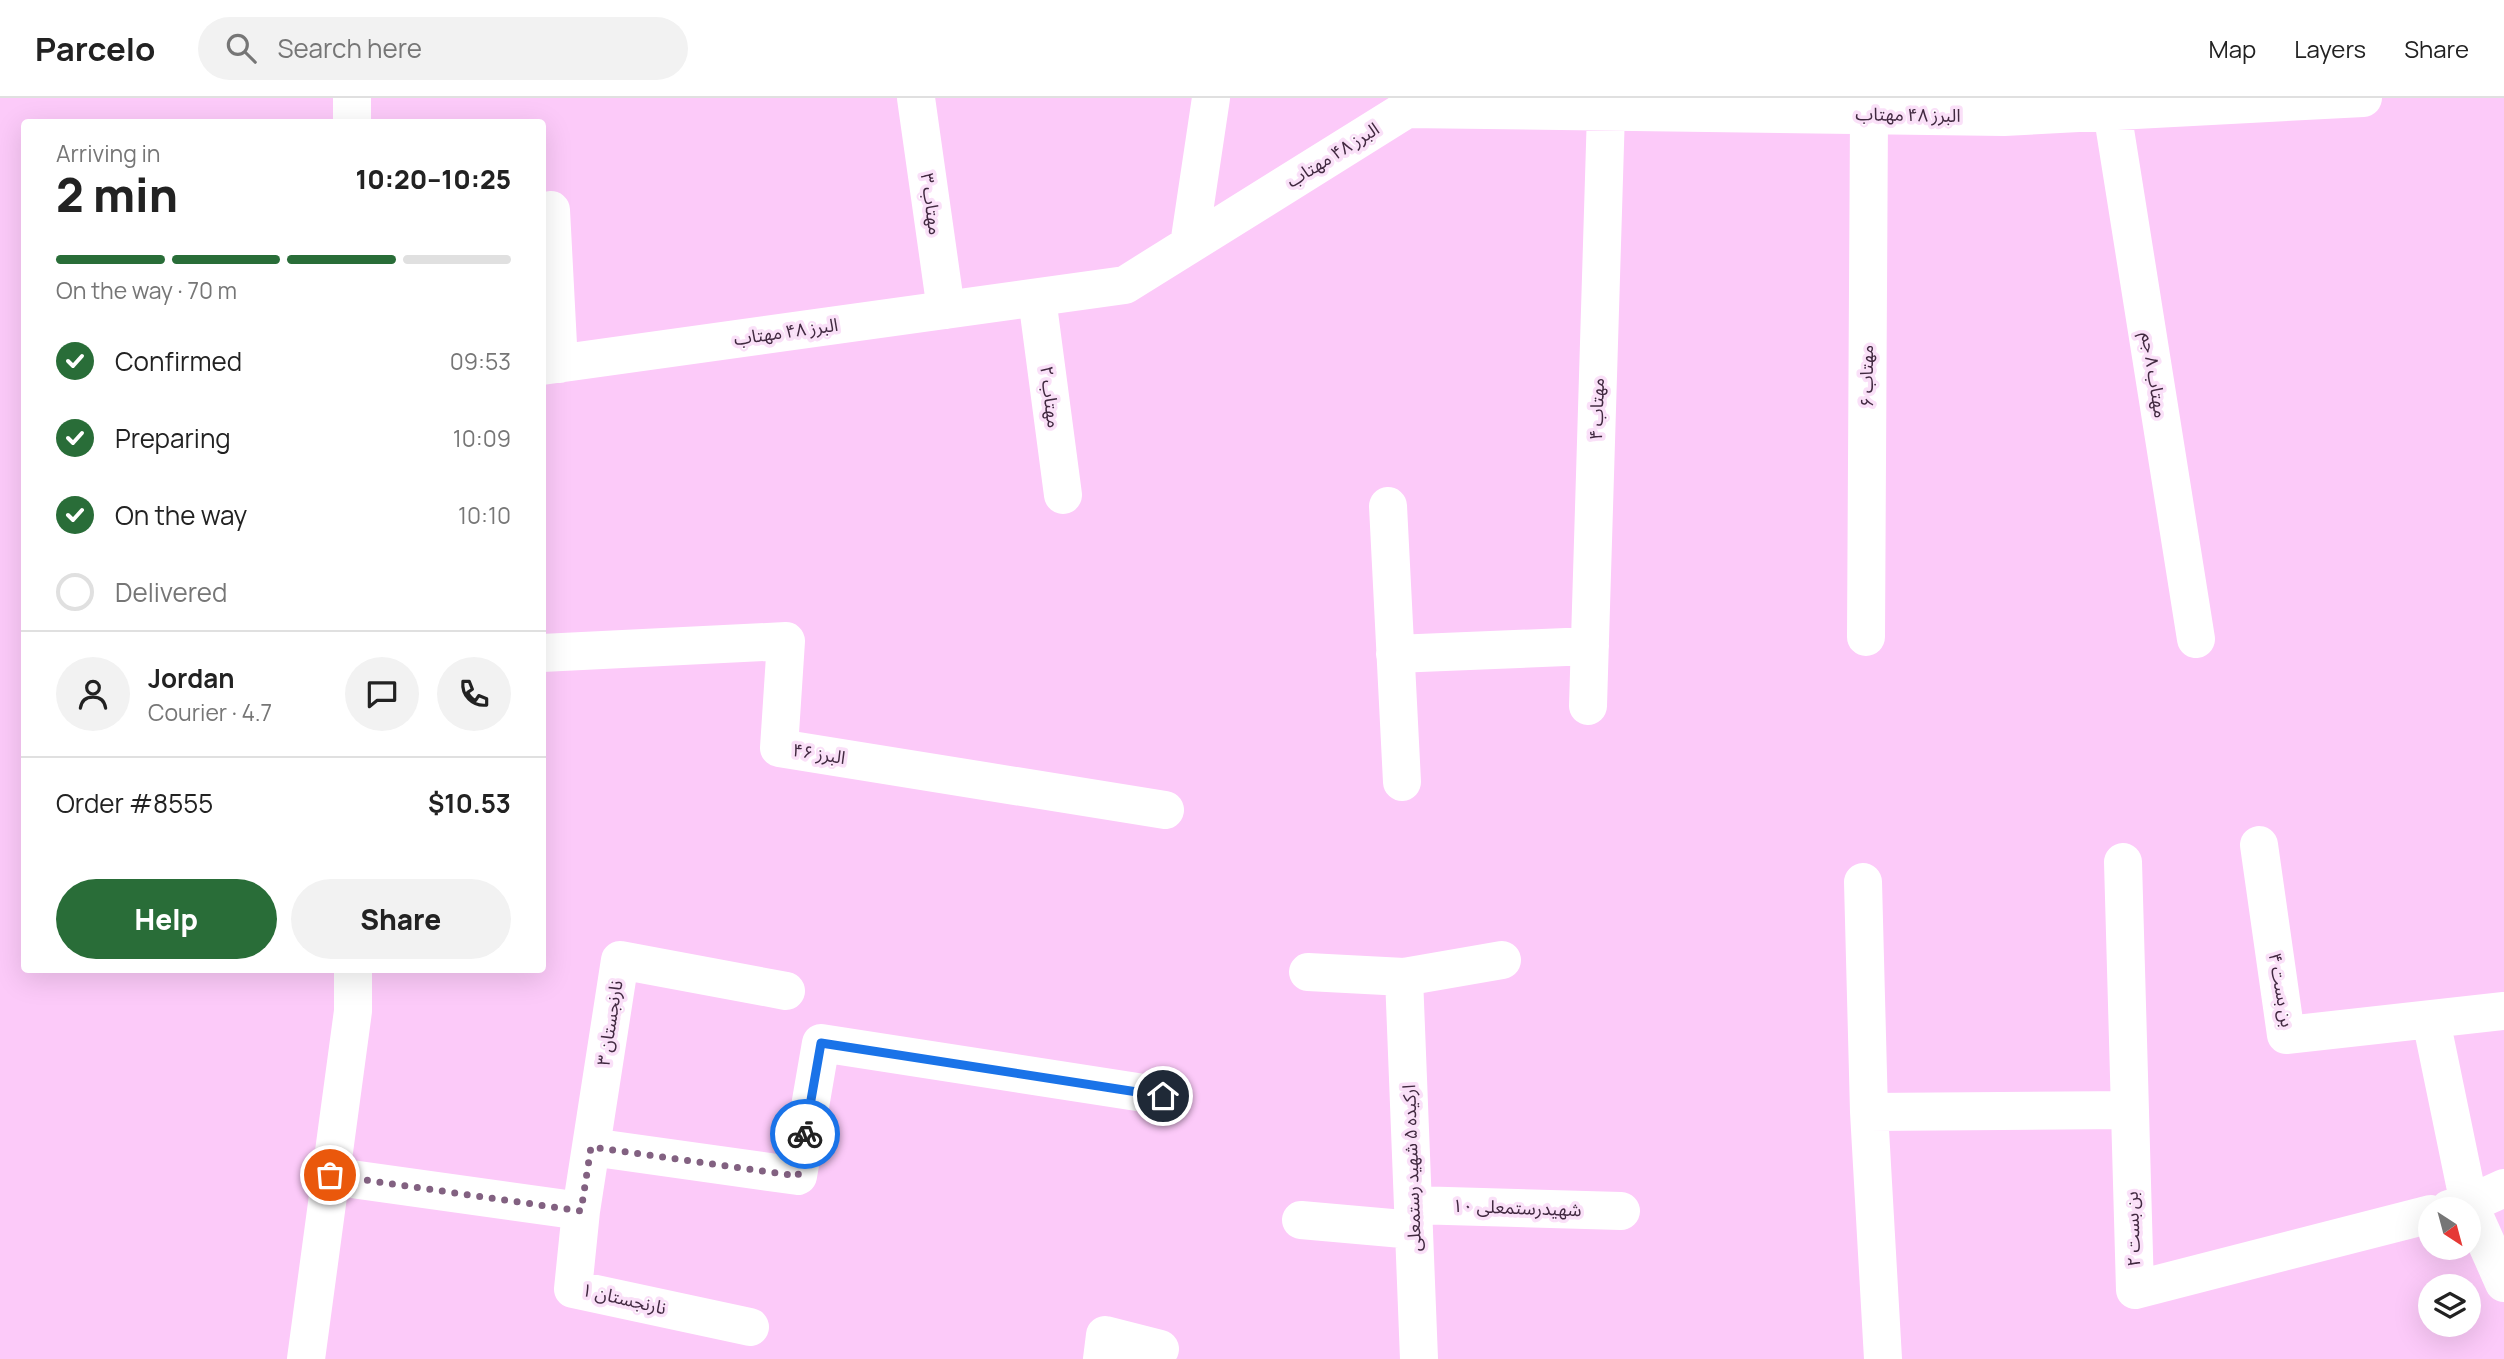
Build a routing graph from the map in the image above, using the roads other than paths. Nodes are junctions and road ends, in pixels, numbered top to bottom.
1 (352, 98) edge
2 (916, 98) edge
3 (1211, 98) edge
4 (2363, 98) edge
5 (2207, 102) edge
6 (1798, 106) edge
7 (2112, 111) junction
8 (1606, 112) junction
9 (1869, 115) junction
10 (352, 119) edge
11 (551, 210) dead end
12 (1189, 245) junction
13 (1037, 298) junction
14 (946, 310) junction
15 (551, 365) edge
16 (1063, 495) dead end
17 (1388, 506) dead end
18 (1866, 637) dead end
19 (2196, 639) dead end
20 (1590, 646) junction
21 (546, 653) edge
22 (1395, 654) junction
23 (1588, 706) dead end
24 (1402, 782) dead end
25 (1165, 810) dead end
26 (2259, 845) dead end
27 (2123, 862) dead end
28 (1863, 881) dead end
29 (1502, 960) dead end
30 (1308, 972) dead end
31 (353, 973) edge
32 (1404, 977) junction
33 (786, 991) dead end
34 (2504, 1011) edge
35 (2431, 1020) junction
36 (1163, 1096) dead end
37 (2130, 1110) junction
38 (1869, 1112) junction
39 (591, 1147) junction
40 (330, 1175) junction
41 (2504, 1188) edge
42 (2458, 1197) edge
43 (2482, 1197) edge
44 (581, 1211) junction
45 (1620, 1211) dead end
46 (1413, 1217) junction
47 (2418, 1217) edge
48 (1301, 1220) dead end
49 (2482, 1246) edge
50 (2504, 1283) edge
51 (750, 1327) dead end
52 (1160, 1349) dead end
53 (306, 1359) edge
54 (1102, 1359) edge
55 (1419, 1359) edge
56 (1883, 1359) edge

1 - 10 street
2 - 14 street, مهتاب ۳
3 - 12 street
4 - 5 street, البرز ۴۸ مهتاب
5 - 7 street, البرز ۴۸ مهتاب
6 - 8 street, البرز ۴۸ مهتاب
6 - 9 street, البرز ۴۸ مهتاب
7 - 9 street, البرز ۴۸ مهتاب
7 - 19 street, مهتاب ۸ جم
8 - 12 street, البرز ۴۸ مهتاب
8 - 20 street, مهتاب ۴
9 - 18 street, مهتاب ۶
11 - 15 street
12 - 13 street, البرز ۴۸ مهتاب
13 - 14 street, البرز ۴۸ مهتاب
13 - 16 street, مهتاب ۲
14 - 15 street, البرز ۴۸ مهتاب
17 - 22 street
20 - 22 street
20 - 23 street, مهتاب ۴
21 - 25 street, البرز ۴۶
22 - 24 street
26 - 35 street, بن بست ۴
27 - 37 street, بن بست ۲
28 - 38 street
29 - 32 street
30 - 32 street
31 - 40 street
32 - 46 street, ارکیده ۵ شهید رستمعلی
33 - 39 street, نارنجستان ۳
34 - 35 street
35 - 42 street
36 - 39 street
37 - 38 street
37 - 47 street, بن بست ۲
38 - 56 street
39 - 44 street, نارنجستان ۳
40 - 44 street
40 - 53 street
41 - 43 street
44 - 51 street, نارنجستان ۱
45 - 46 street, شهیدرستمعلی ۱۰
46 - 48 street, شهیدرستمعلی ۱۰
46 - 55 street, ارکیده ۵ شهید رستمعلی
49 - 50 street
52 - 54 street

